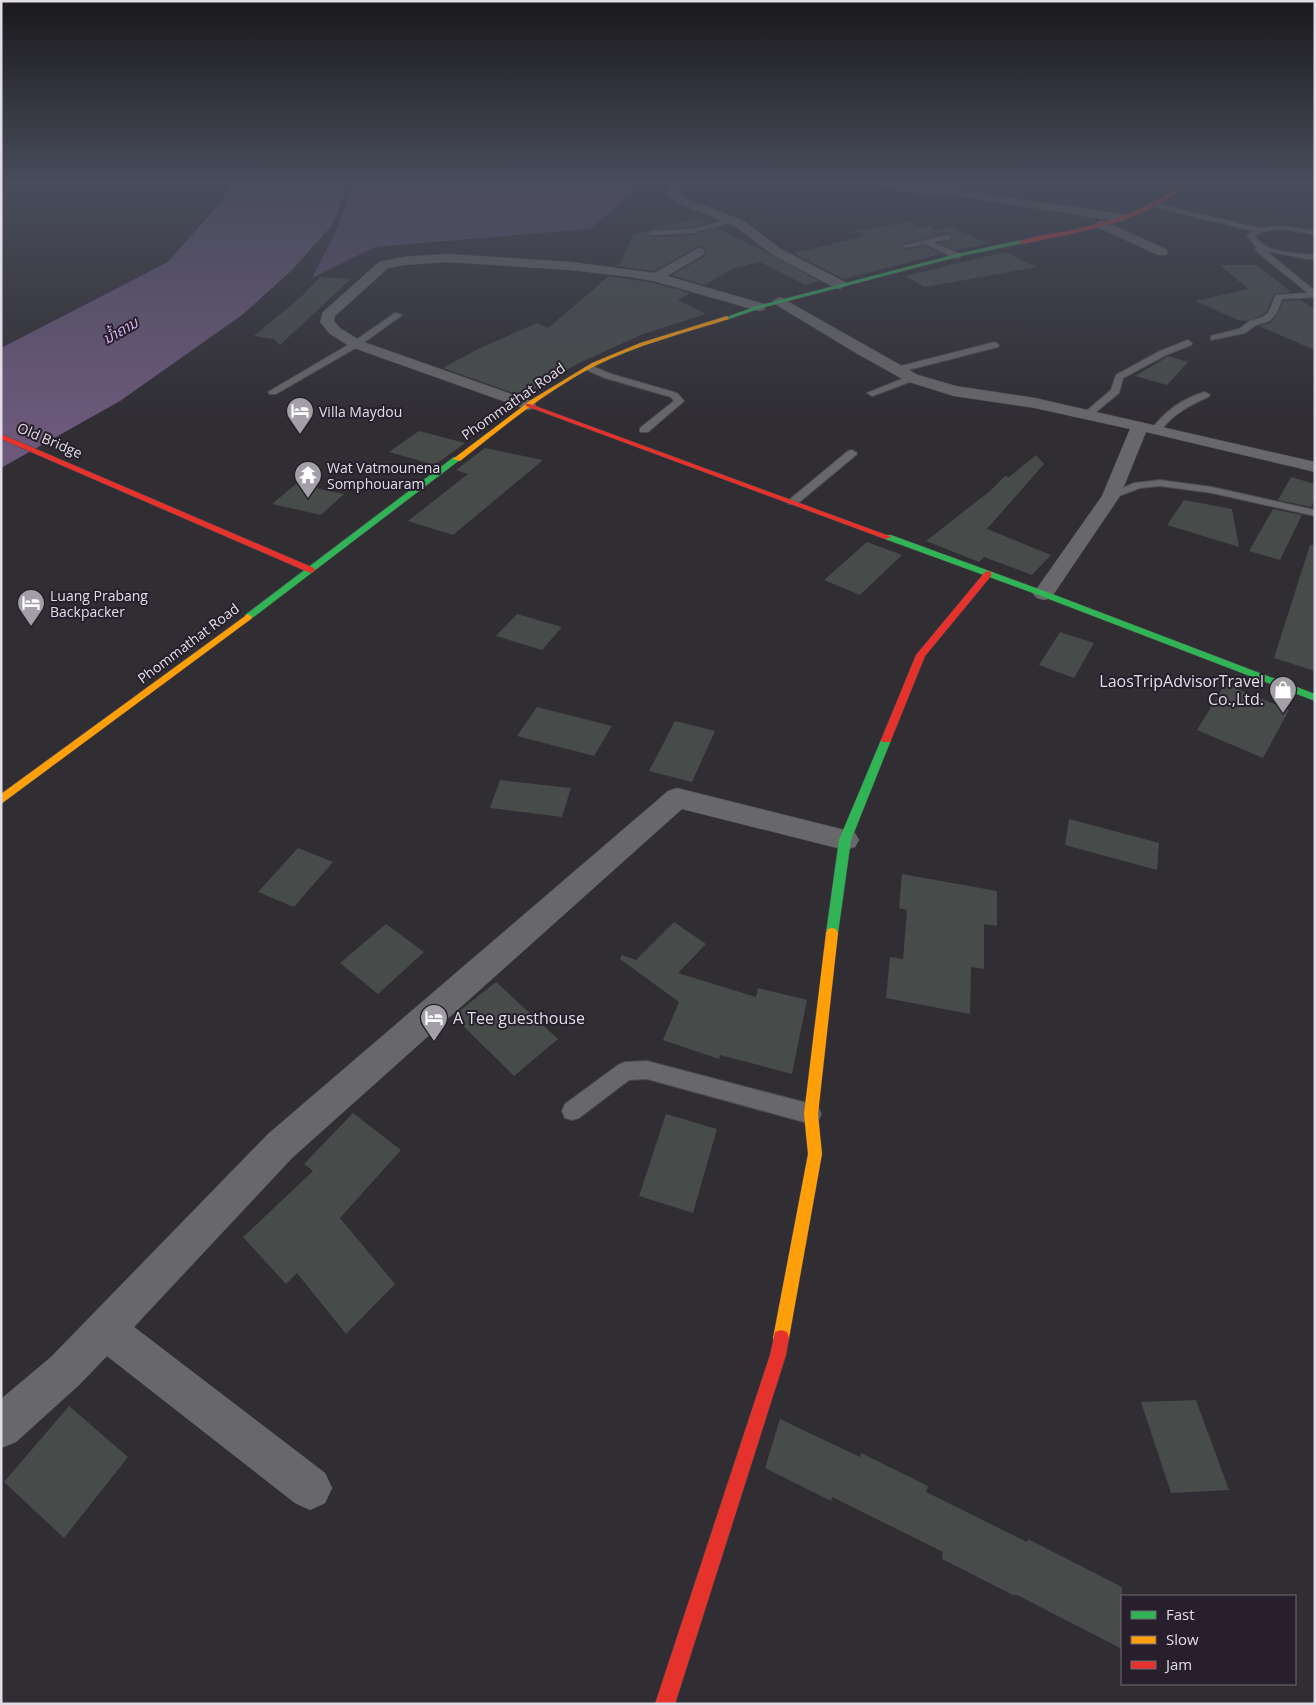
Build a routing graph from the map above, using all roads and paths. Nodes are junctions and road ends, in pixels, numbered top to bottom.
1 (392, 264) edge
2 (535, 264) edge
3 (680, 264) edge
4 (799, 264) edge
5 (926, 264) edge
6 (1276, 264) edge
7 (656, 278) junction
8 (840, 285) junction
9 (1315, 295) edge
10 (780, 301) junction
11 (759, 307) junction
12 (398, 315) dead end
13 (1214, 338) dead end
14 (1188, 343) dead end
15 (356, 344) junction
16 (994, 345) dead end
17 (590, 368) junction
18 (896, 370) junction
19 (912, 378) junction
20 (273, 392) dead end
21 (872, 393) dead end
22 (1204, 395) dead end
23 (528, 405) junction
24 (1087, 415) junction
25 (1148, 428) junction
26 (644, 430) dead end
27 (1, 436) edge
28 (852, 452) dead end
29 (1315, 467) edge
30 (1111, 496) junction
31 (794, 502) junction
32 (1315, 513) edge
33 (311, 570) junction
34 (988, 574) junction
35 (1044, 594) junction
36 (1315, 698) edge
37 (1, 800) edge
38 (845, 840) junction
39 (572, 1112) dead end
40 (811, 1114) junction
41 (105, 1329) junction
42 (1, 1427) edge
43 (310, 1488) dead end
44 (665, 1704) edge

1 - 15 street
2 - 7 street
3 - 7 street
4 - 8 street
5 - 8 street, Phommathat Road
6 - 9 lane
7 - 11 street
8 - 10 street, Phommathat Road
9 - 13 lane
10 - 11 street, Phommathat Road
10 - 18 street
11 - 17 street, Phommathat Road
12 - 15 lane
14 - 24 lane
15 - 20 lane
15 - 23 street
16 - 18 lane
17 - 23 street, Phommathat Road
17 - 26 lane
18 - 19 street
19 - 21 lane
19 - 24 street
22 - 25 lane
23 - 31 street
23 - 33 street, Phommathat Road
24 - 25 street
25 - 29 street
25 - 30 street
27 - 33 street, Old Bridge
28 - 31 lane
30 - 32 lane
30 - 35 street
31 - 34 street
33 - 37 street, Phommathat Road
34 - 35 street
34 - 38 street
35 - 36 street
38 - 40 street
38 - 41 street
39 - 40 lane
40 - 44 street
41 - 42 street
41 - 43 street

